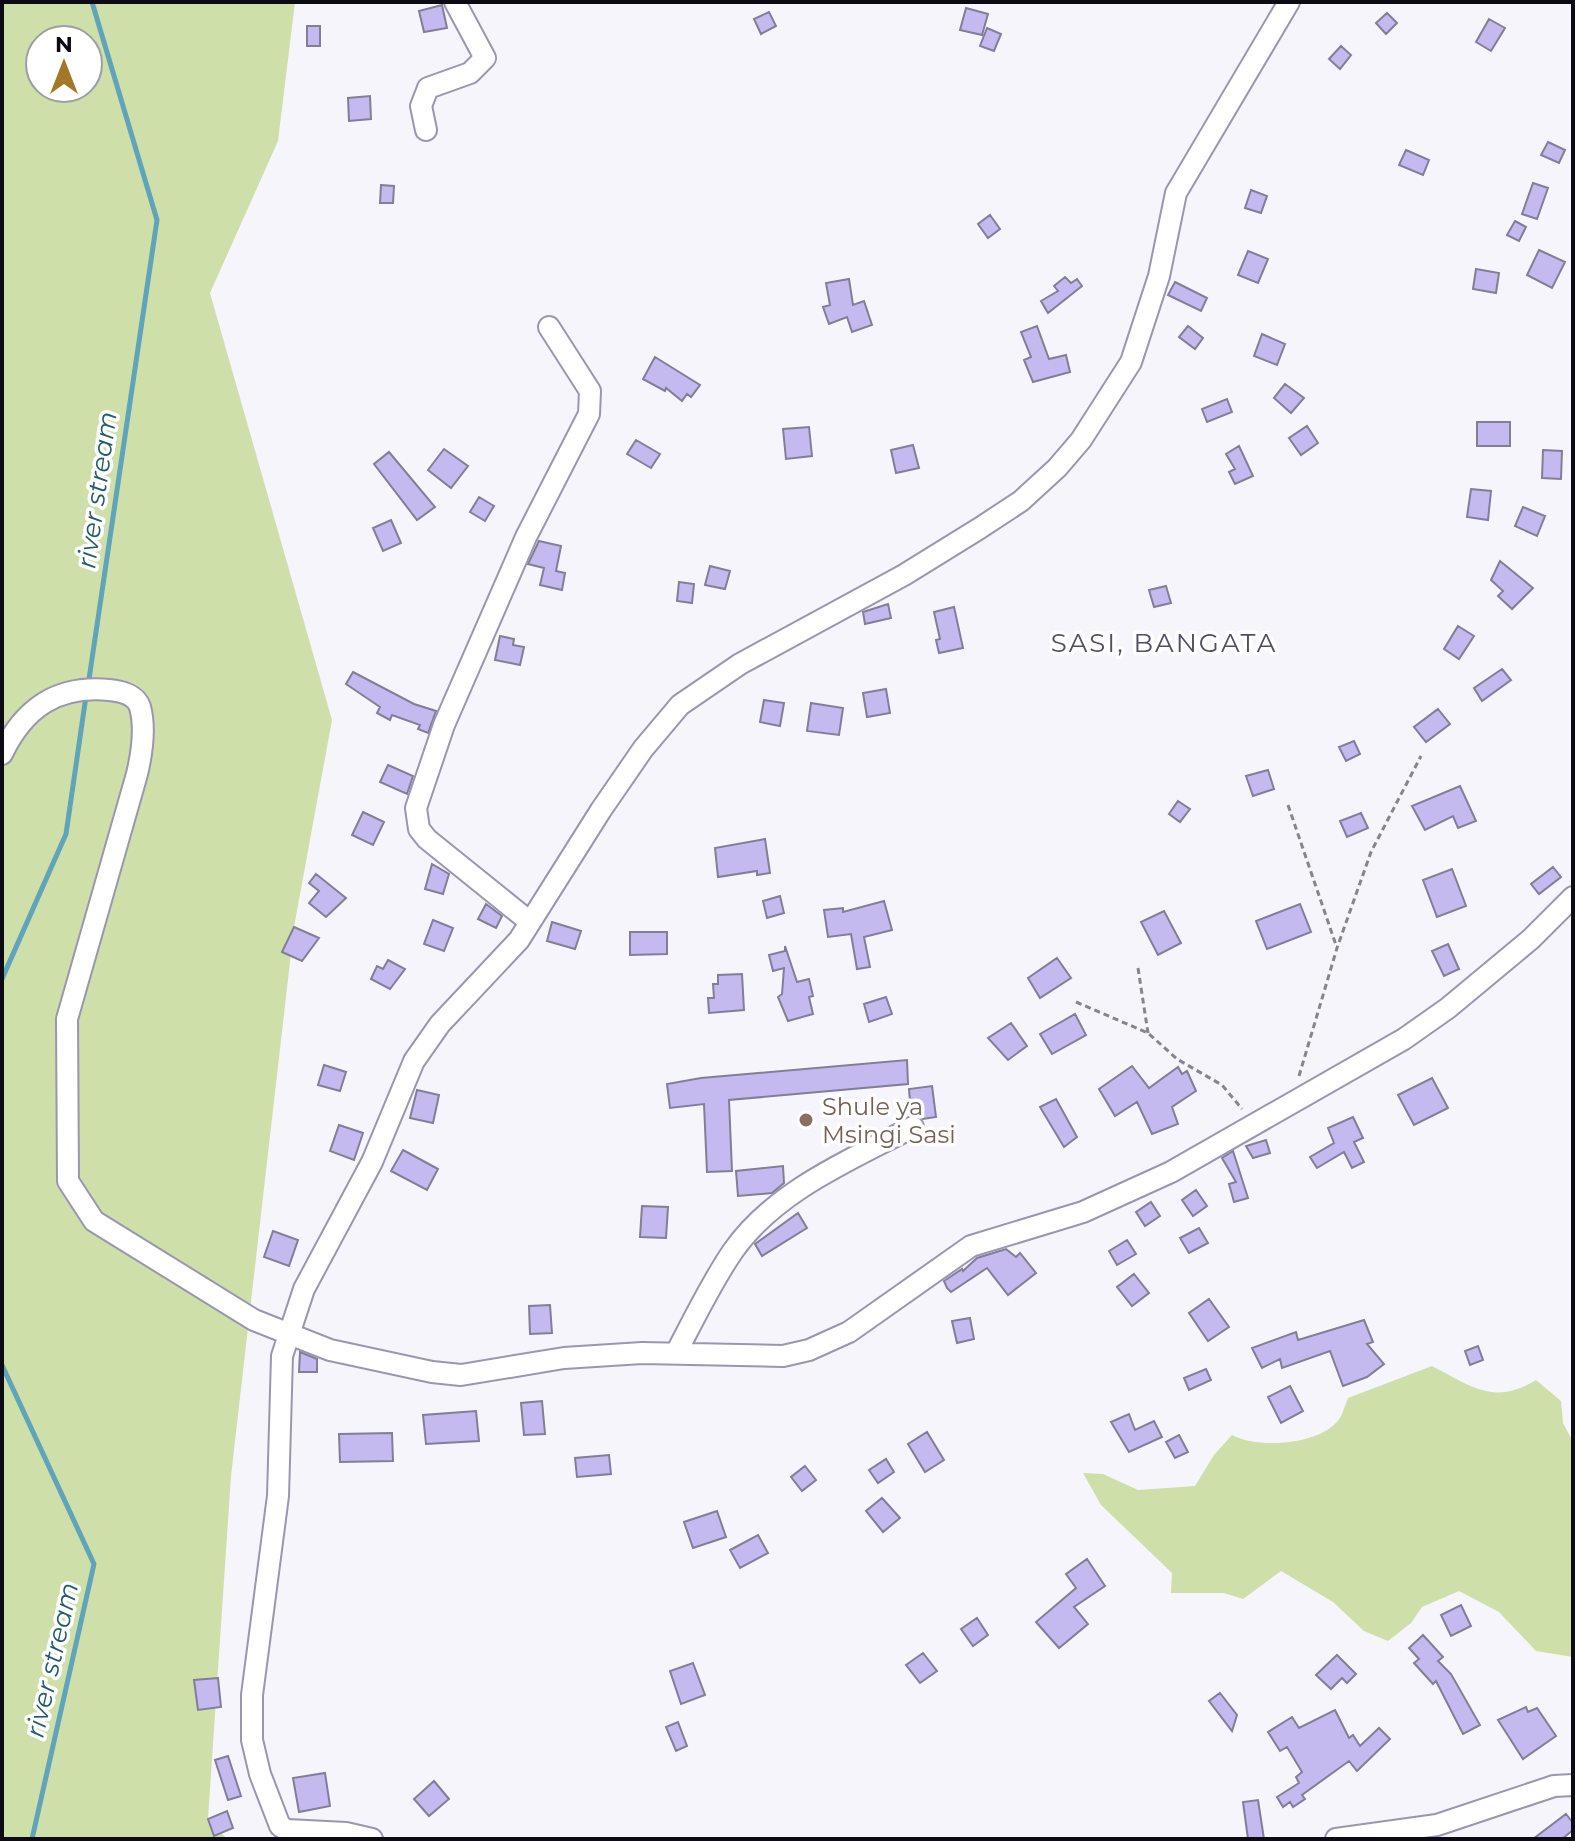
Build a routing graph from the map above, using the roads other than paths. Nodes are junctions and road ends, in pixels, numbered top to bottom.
1 (455, 2) edge
2 (1289, 2) edge
3 (426, 130) dead end
4 (549, 327) dead end
5 (2, 754) edge
6 (1573, 897) edge
7 (530, 922) junction
8 (913, 1127) dead end
9 (289, 1334) junction
10 (676, 1353) junction
11 (1573, 1785) edge
12 (372, 1839) edge
13 (1336, 1839) edge

1 - 3 street
2 - 7 street
4 - 7 street
5 - 9 street
6 - 10 street
7 - 9 street
8 - 10 street
9 - 10 street
9 - 12 street
11 - 13 street

